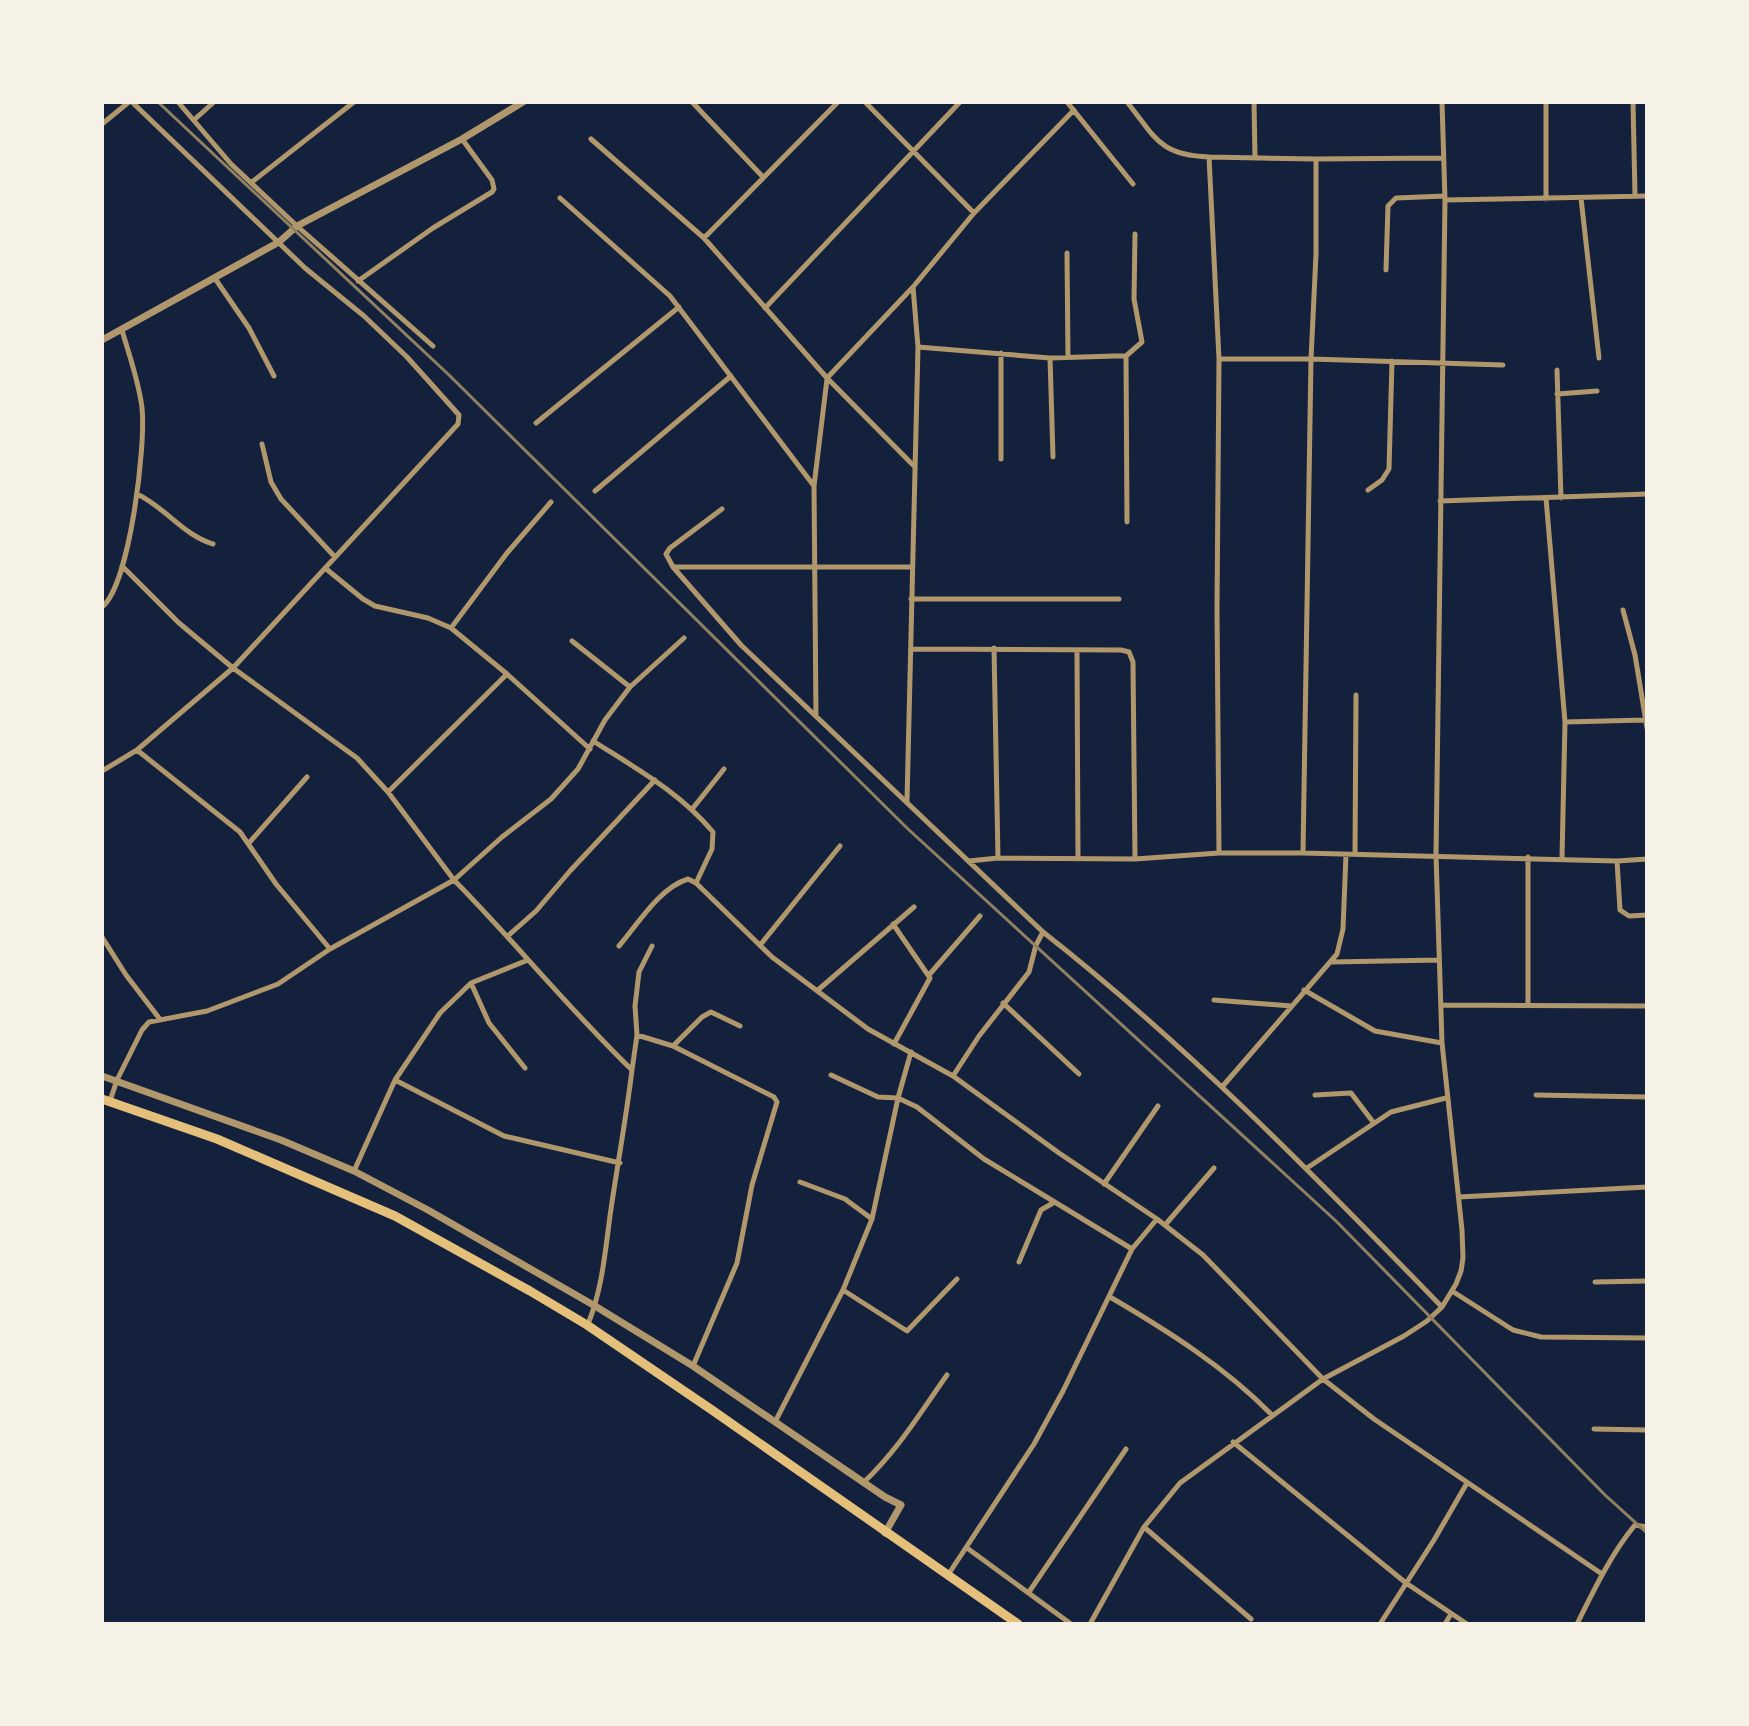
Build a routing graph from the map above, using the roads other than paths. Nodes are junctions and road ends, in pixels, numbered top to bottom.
1 (130, 102) edge
2 (178, 102) edge
3 (214, 102) edge
4 (354, 102) edge
5 (523, 102) edge
6 (692, 102) edge
7 (838, 102) edge
8 (865, 102) edge
9 (960, 102) edge
10 (1067, 102) edge
11 (1127, 102) edge
12 (1254, 102) edge
13 (1442, 102) edge
14 (1546, 102) edge
15 (1633, 102) edge
16 (1074, 110) junction
17 (195, 119) junction
18 (102, 124) edge
19 (462, 139) junction
20 (591, 139) dead end
21 (913, 149) junction
22 (1209, 157) junction
23 (1255, 158) junction
24 (1442, 158) junction
25 (1316, 159) junction
26 (763, 177) junction
27 (252, 182) junction
28 (1133, 184) dead end
29 (1635, 196) junction
30 (1647, 196) edge
31 (560, 198) dead end
32 (1445, 198) junction
33 (1581, 198) junction
34 (1546, 199) junction
35 (974, 213) junction
36 (297, 226) junction
37 (1135, 234) dead end
38 (704, 238) junction
39 (279, 242) junction
40 (1067, 253) dead end
41 (1386, 270) dead end
42 (213, 277) junction
43 (358, 281) junction
44 (913, 287) junction
45 (679, 307) junction
46 (765, 308) junction
47 (122, 330) junction
48 (102, 340) edge
49 (433, 346) dead end
50 (918, 347) junction
51 (1001, 353) junction
52 (1126, 356) junction
53 (1068, 357) junction
54 (1050, 358) junction
55 (1599, 358) dead end
56 (1219, 359) junction
57 (1311, 359) junction
58 (1392, 361) junction
59 (1443, 364) junction
60 (1503, 365) dead end
61 (1557, 370) dead end
62 (274, 376) dead end
63 (731, 376) junction
64 (827, 378) junction
65 (1597, 391) dead end
66 (1557, 394) junction
67 (536, 423) dead end
68 (262, 444) dead end
69 (1053, 457) dead end
70 (1001, 459) dead end
71 (914, 466) junction
72 (814, 486) junction
73 (1368, 490) dead end
74 (595, 491) dead end
75 (137, 494) junction
76 (1647, 494) edge
77 (1546, 498) junction
78 (1561, 498) junction
79 (1440, 501) junction
80 (551, 502) dead end
81 (722, 509) dead end
82 (1127, 522) dead end
83 (213, 544) dead end
84 (335, 557) junction
85 (122, 566) junction
86 (673, 567) junction
87 (813, 567) junction
88 (912, 567) junction
89 (325, 568) junction
90 (911, 599) junction
91 (1119, 599) dead end
92 (102, 607) edge
93 (1623, 610) dead end
94 (451, 628) junction
95 (684, 638) dead end
96 (572, 641) dead end
97 (994, 648) junction
98 (911, 649) junction
99 (1077, 652) junction
100 (233, 668) junction
101 (507, 674) junction
102 (630, 687) junction
103 (1356, 695) dead end
104 (816, 716) junction
105 (1646, 720) edge
106 (1565, 722) junction
107 (1647, 728) edge
108 (593, 741) junction
109 (590, 749) junction
110 (137, 750) junction
111 (724, 769) dead end
112 (102, 771) edge
113 (307, 777) dead end
114 (655, 780) junction
115 (388, 792) junction
116 (907, 802) junction
117 (693, 808) junction
118 (249, 843) junction
119 (840, 846) dead end
120 (1219, 853) junction
121 (1303, 853) junction
122 (1346, 854) junction
123 (1355, 854) junction
124 (1436, 855) junction
125 (1528, 857) junction
126 (998, 858) junction
127 (1562, 858) junction
128 (1078, 859) junction
129 (1135, 859) junction
130 (1647, 859) edge
131 (1617, 861) junction
132 (968, 862) junction
133 (454, 880) junction
134 (696, 883) junction
135 (914, 907) dead end
136 (1647, 915) edge
137 (980, 916) dead end
138 (893, 924) junction
139 (1043, 932) junction
140 (509, 935) junction
141 (102, 937) edge
142 (761, 944) junction
143 (619, 946) dead end
144 (652, 946) dead end
145 (330, 949) junction
146 (528, 960) junction
147 (1439, 960) junction
148 (1332, 962) junction
149 (929, 975) junction
150 (471, 983) junction
151 (818, 990) junction
152 (1304, 990) junction
153 (1214, 1000) dead end
154 (1003, 1003) junction
155 (1442, 1005) junction
156 (1291, 1006) junction
157 (1528, 1006) junction
158 (1647, 1006) edge
159 (159, 1018) junction
160 (740, 1026) dead end
161 (637, 1035) junction
162 (1442, 1043) junction
163 (894, 1044) junction
164 (673, 1046) junction
165 (911, 1052) junction
166 (525, 1068) dead end
167 (632, 1070) junction
168 (1079, 1074) dead end
169 (831, 1075) dead end
170 (102, 1076) edge
171 (953, 1076) junction
172 (117, 1080) junction
173 (395, 1080) junction
174 (1222, 1087) junction
175 (1315, 1095) dead end
176 (1536, 1095) dead end
177 (1647, 1097) edge
178 (898, 1098) junction
179 (1446, 1098) junction
180 (106, 1100) edge
181 (1158, 1106) dead end
182 (1373, 1122) junction
183 (620, 1163) junction
184 (1214, 1168) dead end
185 (1307, 1168) junction
186 (354, 1171) junction
187 (800, 1182) dead end
188 (1104, 1184) junction
189 (1647, 1187) edge
190 (1459, 1197) junction
191 (1054, 1203) junction
192 (872, 1219) junction
193 (1157, 1219) junction
194 (1165, 1225) junction
195 (1132, 1249) junction
196 (1019, 1262) dead end
197 (957, 1279) dead end
198 (1647, 1281) edge
199 (1595, 1282) dead end
200 (843, 1290) junction
201 (1452, 1291) junction
202 (1110, 1297) junction
203 (595, 1306) junction
204 (1442, 1307) junction
205 (587, 1325) junction
206 (1647, 1338) edge
207 (693, 1366) junction
208 (947, 1375) dead end
209 (1323, 1379) junction
210 (1272, 1415) junction
211 (775, 1422) junction
212 (1594, 1429) dead end
213 (1647, 1430) edge
214 (1233, 1442) junction
215 (1126, 1449) dead end
216 (863, 1483) junction
217 (1467, 1483) junction
218 (1144, 1527) junction
219 (1647, 1527) edge
220 (885, 1533) junction
221 (967, 1548) junction
222 (1602, 1574) junction
223 (948, 1575) junction
224 (1406, 1583) junction
225 (1029, 1592) junction
226 (1451, 1614) junction
227 (1251, 1619) dead end
228 (1018, 1624) edge
229 (1071, 1624) edge
230 (1090, 1624) edge
231 (1380, 1624) edge
232 (1445, 1624) edge
233 (1467, 1624) edge
234 (1577, 1624) edge

1 - 18 street
1 - 39 street
2 - 17 street
3 - 17 street
4 - 27 street
5 - 19 street
6 - 26 street
7 - 26 street
8 - 21 street
9 - 21 street
10 - 16 street
11 - 22 street
12 - 23 street
13 - 24 street
14 - 34 street
15 - 29 street
16 - 28 street
16 - 35 street
17 - 27 street
19 - 36 street
19 - 43 street
20 - 38 street
21 - 35 street
21 - 46 street
22 - 23 street
22 - 56 street
23 - 25 street
24 - 25 street
24 - 32 street
25 - 57 street
26 - 38 street
27 - 36 street
29 - 30 street
29 - 33 street
31 - 45 street
32 - 34 street
32 - 41 street
32 - 59 street
33 - 34 street
33 - 55 street
35 - 44 street
36 - 39 street
36 - 43 street
37 - 52 street
38 - 46 street
39 - 42 street
39 - 84 street
40 - 53 street
42 - 47 street
42 - 62 street
43 - 49 street
44 - 50 street
44 - 64 street
45 - 63 street
45 - 67 street
46 - 64 street
47 - 48 street
47 - 75 street
50 - 51 street
50 - 71 street
51 - 54 street
51 - 70 street
52 - 53 street
52 - 82 street
53 - 54 street
54 - 69 street
56 - 57 street
56 - 120 street
57 - 58 street
57 - 121 street
58 - 59 street
58 - 73 street
59 - 60 street
59 - 79 street
61 - 66 street
63 - 72 street
63 - 74 street
64 - 71 street
64 - 72 street
65 - 66 street
66 - 78 street
68 - 84 street
71 - 88 street
72 - 87 street
75 - 83 street
75 - 85 street
76 - 78 street
77 - 78 street
77 - 79 street
77 - 106 street
79 - 124 street
80 - 94 street
81 - 86 street
84 - 89 street
85 - 92 street
85 - 100 street
86 - 87 street
86 - 104 street
87 - 88 street
87 - 104 street
88 - 90 street
89 - 94 street
89 - 100 street
90 - 91 street
90 - 98 street
93 - 105 street
94 - 101 street
95 - 102 street
96 - 102 street
97 - 98 street
97 - 99 street
97 - 126 street
98 - 116 street
99 - 128 street
99 - 129 street
100 - 110 street
100 - 115 street
101 - 109 street
101 - 115 street
102 - 108 street
103 - 123 street
104 - 116 street
105 - 106 street
105 - 107 street
106 - 127 street
108 - 109 street
108 - 114 street
109 - 133 street
110 - 112 street
110 - 118 street
111 - 117 street
113 - 118 street
114 - 117 street
114 - 140 street
115 - 133 street
116 - 132 street
117 - 134 street
118 - 145 street
119 - 142 street
120 - 121 street
120 - 129 street
121 - 122 street
122 - 123 street
122 - 148 street
123 - 124 street
124 - 125 street
124 - 147 street
125 - 127 street
125 - 157 street
126 - 128 street
126 - 132 street
127 - 131 street
128 - 129 street
130 - 131 street
131 - 136 street
132 - 139 street
133 - 140 street
133 - 145 street
134 - 142 street
134 - 143 street
135 - 138 street
137 - 149 street
138 - 149 street
138 - 151 street
139 - 154 street
139 - 174 street
140 - 146 street
141 - 159 street
142 - 151 street
144 - 161 street
145 - 159 street
146 - 150 street
146 - 167 street
147 - 148 street
147 - 155 street
148 - 152 street
149 - 163 street
150 - 166 street
150 - 173 street
151 - 163 street
152 - 156 street
152 - 162 street
153 - 156 street
154 - 168 street
154 - 171 street
155 - 157 street
155 - 162 street
156 - 174 street
157 - 158 street
159 - 172 street
160 - 164 street
161 - 164 street
161 - 167 street
162 - 179 street
163 - 165 street
164 - 207 street
165 - 171 street
165 - 178 street
167 - 183 street
169 - 178 street
170 - 172 street
171 - 188 street
172 - 180 street
172 - 186 street
173 - 183 street
173 - 186 street
174 - 185 street
175 - 182 street
176 - 177 street
178 - 191 street
178 - 192 street
179 - 182 street
179 - 190 street
180 - 205 highway
181 - 188 street
182 - 185 street
183 - 203 street
184 - 194 street
185 - 204 street
186 - 203 street
187 - 192 street
188 - 193 street
189 - 190 street
190 - 201 street
191 - 195 street
191 - 196 street
192 - 200 street
193 - 194 street
193 - 195 street
194 - 209 street
195 - 202 street
197 - 200 street
198 - 199 street
200 - 211 street
201 - 204 street
201 - 206 street
202 - 210 street
202 - 221 street
203 - 205 street
203 - 207 street
204 - 209 street
205 - 220 highway
207 - 211 street
208 - 216 street
209 - 210 street
209 - 217 street
210 - 214 street
211 - 216 street
212 - 213 street
214 - 218 street
214 - 224 street
215 - 225 street
216 - 220 street
217 - 222 street
217 - 224 street
218 - 227 street
218 - 230 street
219 - 222 street
220 - 223 highway
221 - 223 street
221 - 225 street
222 - 234 street
223 - 228 highway
224 - 226 street
224 - 231 street
225 - 229 street
226 - 232 street
226 - 233 street

